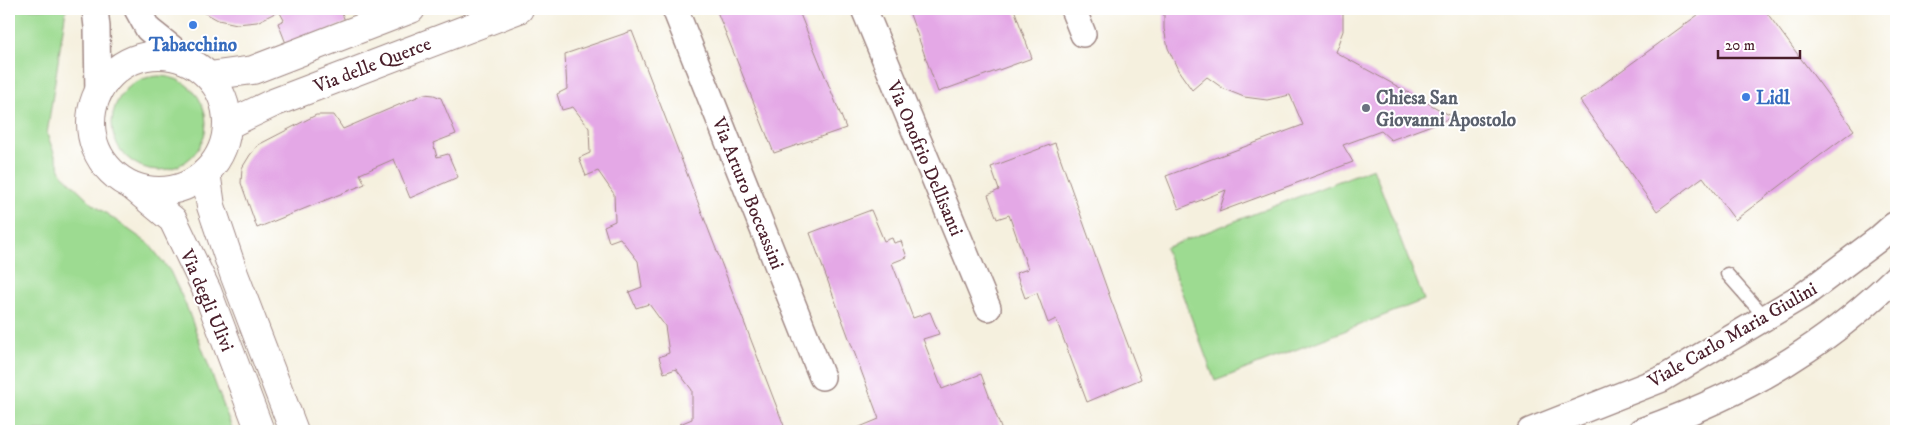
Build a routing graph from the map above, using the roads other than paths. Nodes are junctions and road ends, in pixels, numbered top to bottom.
1 (95, 9) edge
2 (137, 9) edge
3 (411, 9) edge
4 (519, 9) edge
5 (675, 9) edge
6 (864, 9) edge
7 (1073, 9) edge
8 (1083, 34) dead end
9 (187, 60) junction
10 (209, 76) junction
11 (98, 95) junction
12 (227, 125) junction
13 (206, 172) junction
14 (131, 185) junction
15 (1895, 228) edge
16 (1727, 274) dead end
17 (1896, 277) edge
18 (988, 308) dead end
19 (1765, 318) junction
20 (822, 377) dead end
21 (260, 431) edge
22 (294, 431) edge
23 (1530, 431) edge
24 (1640, 431) edge

1 - 11 street
2 - 9 street
3 - 10 street, Via delle Querce
4 - 12 street, Via delle Querce
5 - 20 street, Via Arturo Boccassini
6 - 18 street, Via Onofrio Dellisanti
7 - 8 street
9 - 10 street
9 - 11 street
10 - 12 street
11 - 14 street
12 - 13 street
13 - 14 street
13 - 22 street, Via degli Ulivi
14 - 21 street, Via degli Ulivi
15 - 19 street, Viale Carlo Maria Giulini
16 - 19 lane
17 - 24 street
19 - 23 street, Viale Carlo Maria Giulini

